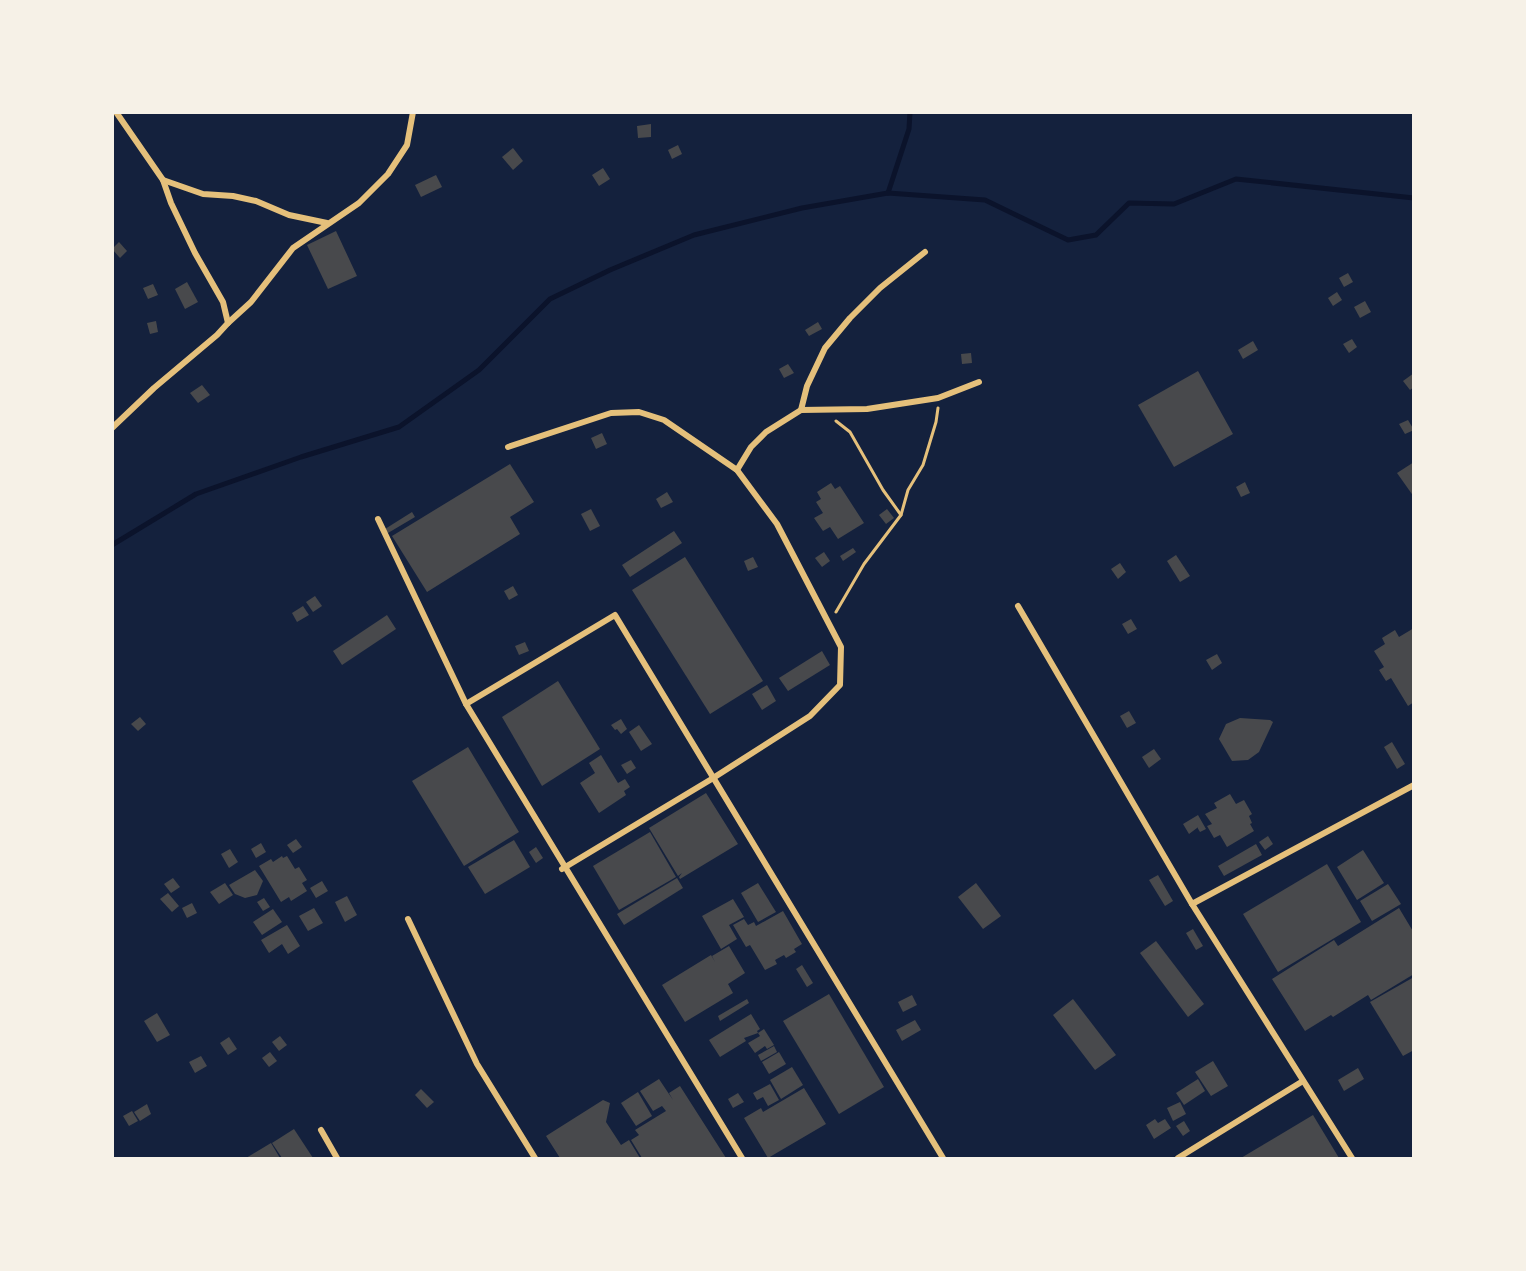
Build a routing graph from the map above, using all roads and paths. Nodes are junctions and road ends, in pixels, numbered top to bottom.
1 (116, 112) edge
2 (413, 112) edge
3 (163, 180) junction
4 (327, 223) junction
5 (925, 252) dead end
6 (228, 322) junction
7 (979, 382) dead end
8 (939, 397) junction
9 (801, 410) junction
10 (817, 410) junction
11 (112, 428) edge
12 (508, 447) dead end
13 (737, 470) junction
14 (901, 515) junction
15 (378, 519) dead end
16 (1018, 606) dead end
17 (829, 624) junction
18 (466, 705) junction
19 (1413, 785) edge
20 (562, 869) dead end
21 (1192, 904) junction
22 (408, 919) dead end
23 (1304, 1081) junction
24 (321, 1130) dead end
25 (337, 1158) edge
26 (535, 1158) edge
27 (742, 1158) edge
28 (943, 1158) edge
29 (1178, 1158) edge
30 (1352, 1158) edge

1 - 3 street
2 - 4 street
3 - 4 street
3 - 6 street
4 - 6 street
5 - 9 street
6 - 11 street
7 - 8 street
8 - 10 street
8 - 14 path
9 - 10 street
9 - 13 street
10 - 14 path
12 - 13 street
13 - 17 street
14 - 17 path
15 - 18 street
16 - 21 street
17 - 20 street
18 - 27 street
18 - 28 street
19 - 21 street
21 - 23 street
22 - 26 street
23 - 29 street
23 - 30 street
24 - 25 street

